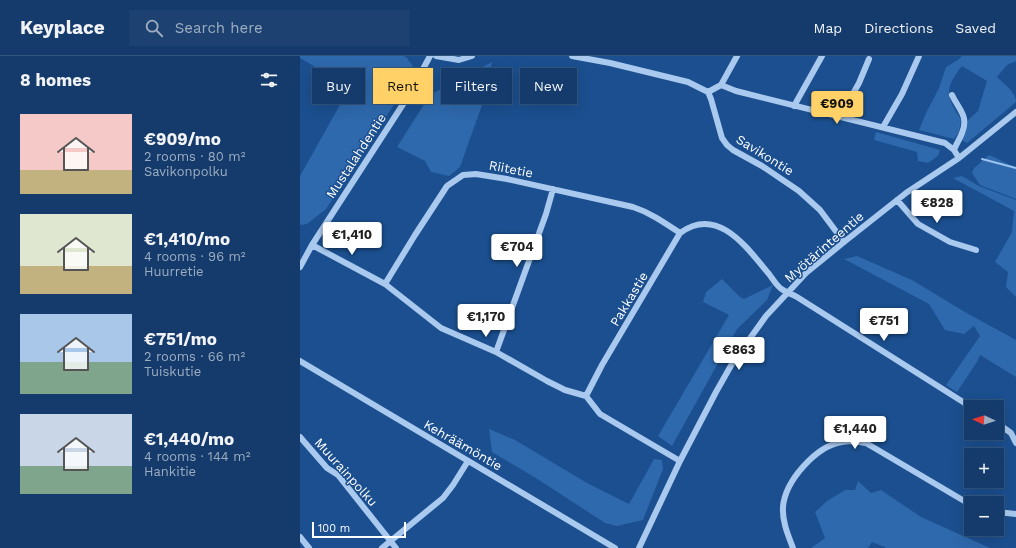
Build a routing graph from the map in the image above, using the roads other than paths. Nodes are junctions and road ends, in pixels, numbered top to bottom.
1 (430, 56) edge
2 (436, 56) edge
3 (472, 56) edge
4 (572, 56) edge
5 (737, 56) edge
6 (822, 56) edge
7 (919, 56) edge
8 (610, 59) edge
9 (869, 59) dead end
10 (721, 85) junction
11 (708, 92) junction
12 (952, 95) dead end
13 (794, 106) junction
14 (1016, 112) edge
15 (840, 117) junction
16 (883, 127) junction
17 (954, 150) junction
18 (959, 158) junction
19 (553, 189) junction
20 (897, 200) junction
21 (680, 233) junction
22 (844, 242) junction
23 (312, 245) junction
24 (976, 250) dead end
25 (300, 267) edge
26 (385, 284) junction
27 (788, 292) junction
28 (496, 352) junction
29 (300, 361) edge
30 (586, 396) junction
31 (964, 403) edge
32 (1004, 428) edge
33 (300, 437) edge
34 (1016, 443) edge
35 (468, 461) junction
36 (680, 461) junction
37 (964, 501) edge
38 (1004, 513) edge
39 (1016, 514) edge
40 (300, 537) edge
41 (390, 541) junction
42 (309, 548) edge
43 (382, 548) edge
44 (396, 548) edge
45 (616, 548) edge
46 (639, 548) edge
47 (793, 548) edge

1 - 23 street, Mustalahdentie
2 - 3 street
4 - 8 street
5 - 10 street
6 - 13 street
7 - 16 street
8 - 11 street
9 - 15 street
10 - 11 street
10 - 13 street
11 - 22 street, Savikontie
12 - 17 street
13 - 15 street
14 - 18 street, Myötärinteentie
15 - 16 street
16 - 17 street
17 - 18 street
18 - 20 street, Myötärinteentie
19 - 21 street, Riitetie
19 - 26 street, Riitetie
19 - 28 street
20 - 22 street, Myötärinteentie
20 - 24 street
21 - 27 street
21 - 30 street, Pakkastie
22 - 27 street, Myötärinteentie
23 - 25 street, Mustalahdentie
23 - 26 street
26 - 28 street
27 - 31 street
27 - 36 street, Myötärinteentie
28 - 30 street
29 - 35 street, Kehräämöntie
30 - 36 street
32 - 34 street
33 - 41 street, Muurainpolku
35 - 41 street
35 - 45 street, Kehräämöntie
36 - 46 street, Myötärinteentie
37 - 47 street
38 - 39 street
40 - 42 street
41 - 43 street
41 - 44 street, Muurainpolku

